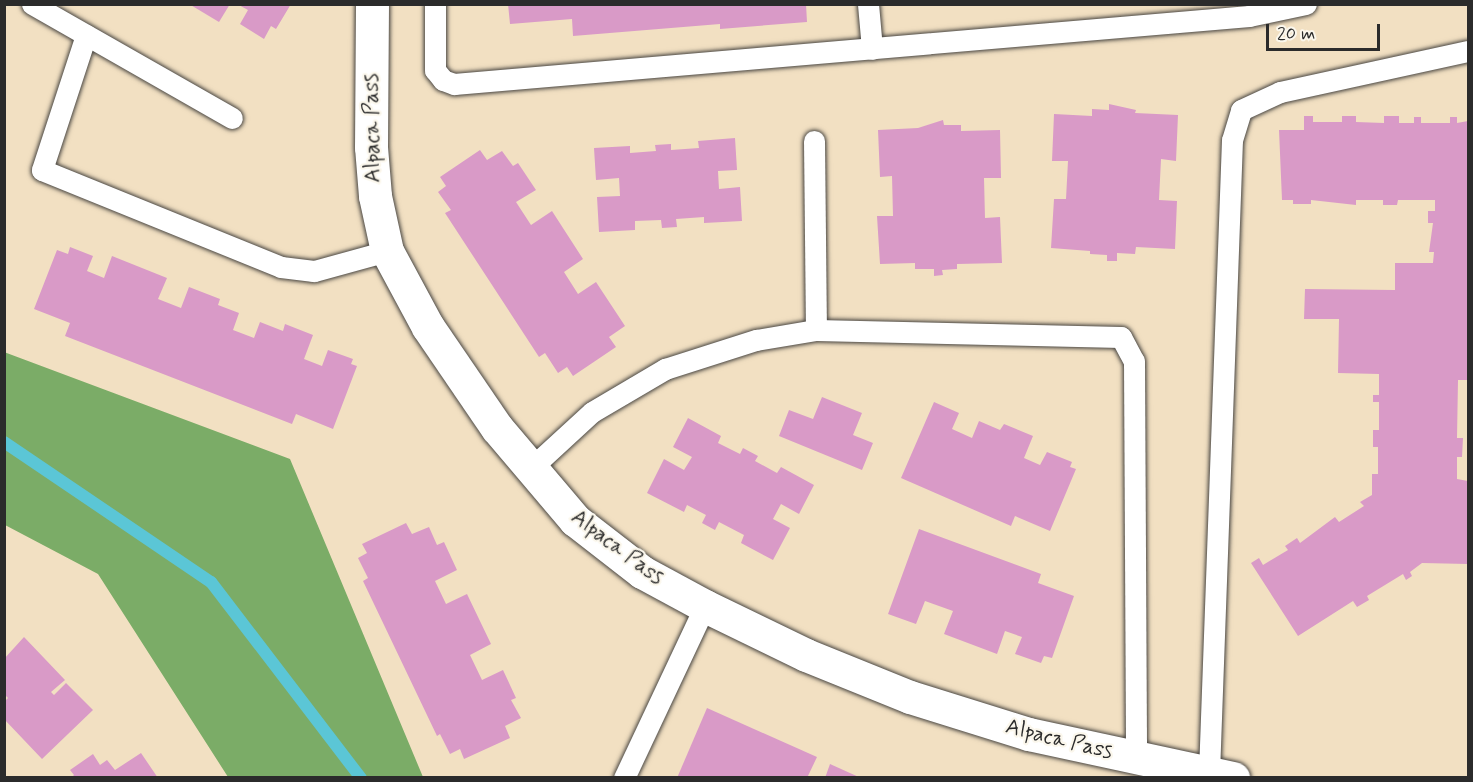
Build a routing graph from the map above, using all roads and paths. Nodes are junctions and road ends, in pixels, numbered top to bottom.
1 (32, 4) edge
2 (372, 4) edge
3 (435, 4) edge
4 (868, 4) edge
5 (1306, 4) edge
6 (1249, 10) edge
7 (86, 35) junction
8 (872, 50) junction
9 (1468, 51) edge
10 (232, 118) dead end
11 (814, 141) dead end
12 (387, 250) junction
13 (816, 330) junction
14 (530, 469) junction
15 (705, 606) junction
16 (1136, 759) junction
17 (1221, 775) edge
18 (624, 777) edge

1 - 7 lane
2 - 12 street, Alpaca Pass
3 - 8 lane
4 - 8 lane
5 - 6 lane
6 - 8 lane
7 - 10 lane
7 - 12 lane
9 - 17 lane
11 - 13 lane
12 - 14 street, Alpaca Pass
13 - 14 lane
13 - 16 lane
14 - 15 street, Alpaca Pass
15 - 16 street, Alpaca Pass
15 - 18 lane
16 - 17 street, Alpaca Pass

